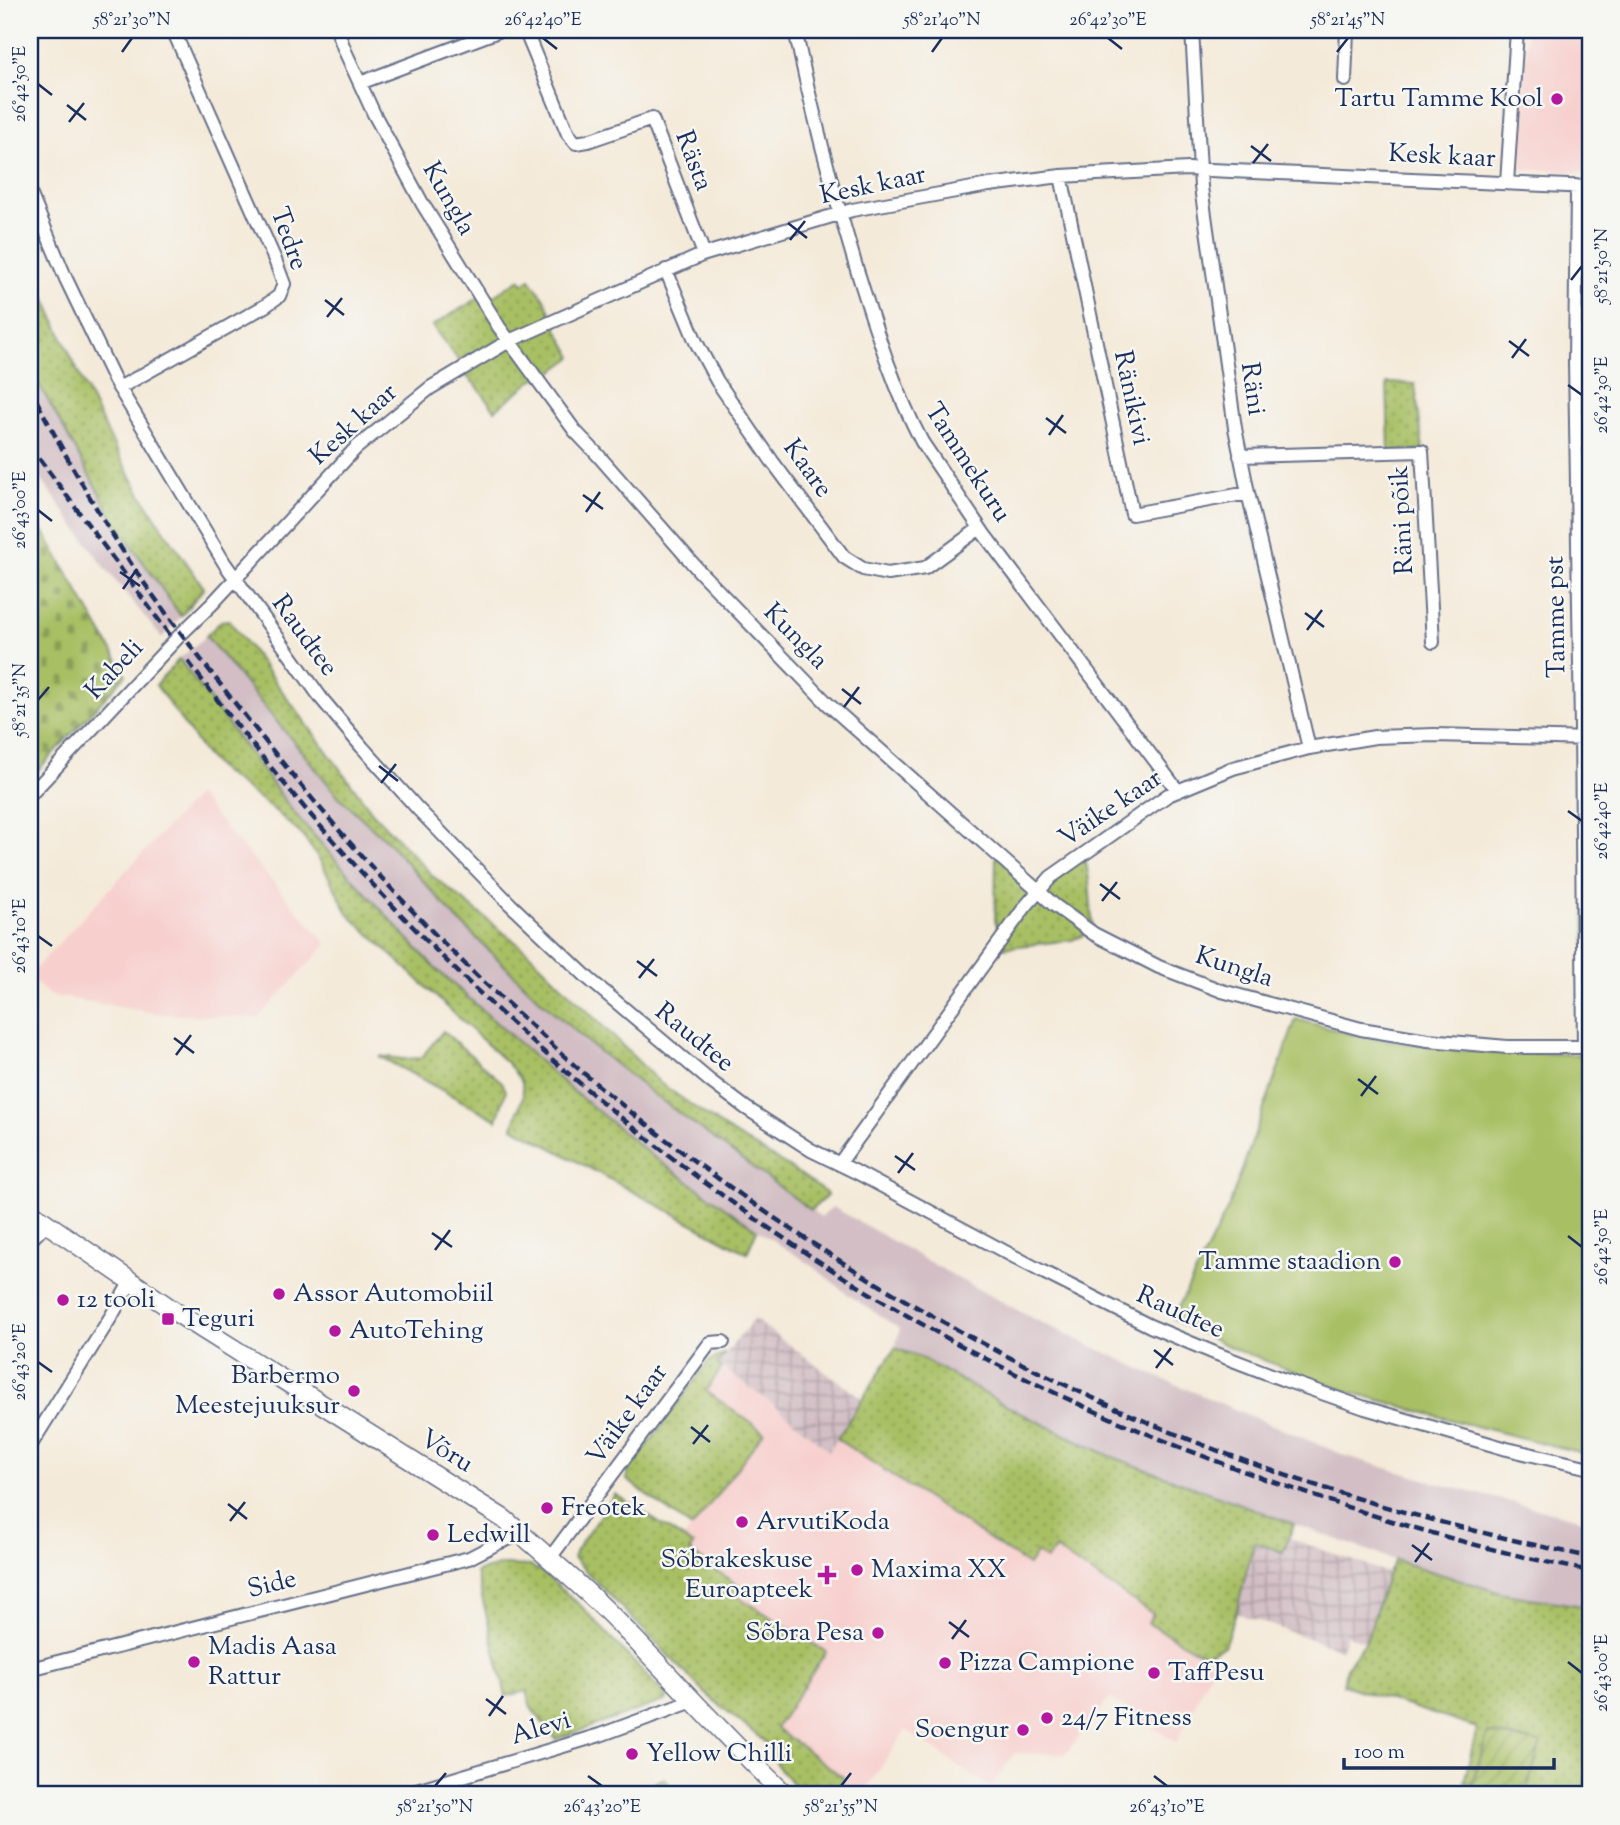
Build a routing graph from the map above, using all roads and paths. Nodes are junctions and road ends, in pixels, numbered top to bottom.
1 (173, 30) edge
2 (337, 30) edge
3 (501, 30) edge
4 (525, 30) edge
5 (795, 30) edge
6 (1192, 30) edge
7 (1347, 30) edge
8 (1517, 30) edge
9 (1345, 80) dead end
10 (360, 83) junction
11 (1200, 169) junction
12 (1061, 176) junction
13 (1507, 183) junction
14 (1575, 187) junction
15 (1590, 187) edge
16 (30, 193) edge
17 (840, 214) junction
18 (704, 254) junction
19 (666, 270) junction
20 (509, 341) junction
21 (119, 388) junction
22 (1240, 456) junction
23 (1248, 493) junction
24 (980, 528) junction
25 (235, 578) junction
26 (1433, 642) dead end
27 (1586, 739) edge
28 (1309, 748) junction
29 (1178, 791) junction
30 (30, 795) edge
31 (1039, 891) junction
32 (1587, 1047) edge
33 (839, 1164) junction
34 (30, 1212) edge
35 (46, 1223) junction
36 (30, 1239) edge
37 (131, 1282) junction
38 (723, 1342) dead end
39 (30, 1446) edge
40 (1590, 1468) edge
41 (521, 1534) junction
42 (550, 1558) junction
43 (30, 1669) edge
44 (693, 1701) junction
45 (406, 1794) edge
46 (786, 1795) edge

1 - 21 street, Tedre
2 - 10 street, Kungla
3 - 10 street
4 - 18 street, Rästa
5 - 17 street, Tammekuru
6 - 11 street, Räni
7 - 9 street
8 - 13 street
10 - 20 street, Kungla
11 - 12 street, Kesk kaar
11 - 13 street, Kesk kaar
11 - 22 street, Räni
12 - 17 street, Kesk kaar
12 - 23 street, Ränikivi
13 - 14 street, Kesk kaar
14 - 15 street, Kesk kaar
14 - 27 street, Tamme pst
16 - 21 street, Raudtee
17 - 18 street, Kesk kaar
17 - 24 street, Tammekuru
18 - 19 street, Kesk kaar
19 - 20 street, Kesk kaar
19 - 24 street, Kaare
20 - 25 street, Kesk kaar
20 - 31 street, Kungla
21 - 25 street, Raudtee
22 - 23 street, Räni
22 - 26 street, Räni põik
23 - 28 street, Räni
24 - 29 street, Tammekuru
25 - 30 street, Kabeli
25 - 33 street, Raudtee
27 - 28 street, Väike kaar
27 - 32 street, Tamme pst
28 - 29 street, Väike kaar
29 - 31 street, Väike kaar
31 - 32 street, Kungla
31 - 33 street, Väike kaar
33 - 40 street, Raudtee
34 - 35 main road, Võru
35 - 36 street
35 - 37 main road, Võru
37 - 39 street
37 - 41 main road, Võru
38 - 42 street, Väike kaar
41 - 42 main road, Võru
41 - 43 street, Side
42 - 44 main road, Võru
44 - 45 street, Alevi
44 - 46 main road, Võru

